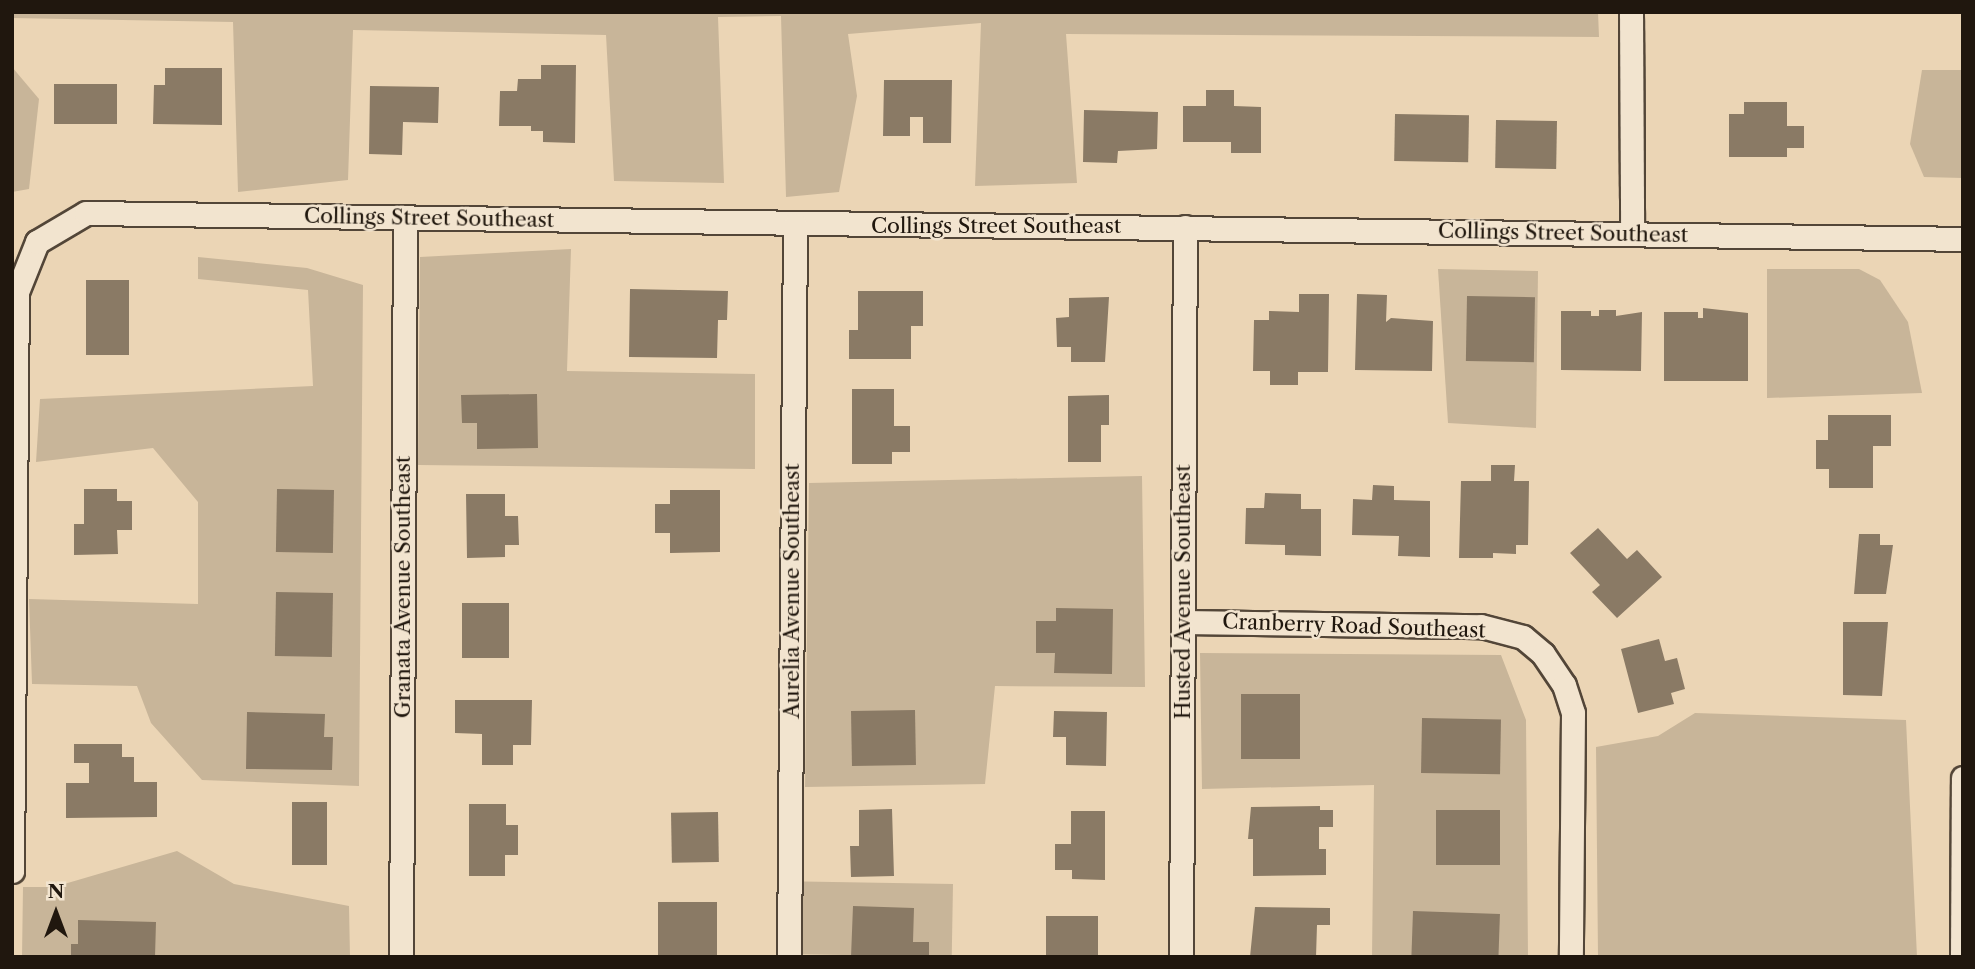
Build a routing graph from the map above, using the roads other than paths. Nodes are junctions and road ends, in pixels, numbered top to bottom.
1 (1631, 12) edge
2 (405, 217) junction
3 (795, 225) junction
4 (1185, 227) junction
5 (1632, 234) junction
6 (1963, 239) edge
7 (1183, 622) junction
8 (1963, 778) edge
9 (12, 871) edge
10 (401, 957) edge
11 (789, 957) edge
12 (1181, 957) edge
13 (1571, 957) edge
14 (1962, 957) edge

1 - 5 street
2 - 3 street, Collings Street Southeast
2 - 9 street, Collings Street Southeast
2 - 10 street, Granata Avenue Southeast
3 - 4 street, Collings Street Southeast
3 - 11 street, Aurelia Avenue Southeast
4 - 5 street, Collings Street Southeast
4 - 7 street, Husted Avenue Southeast
5 - 6 street, Collings Street Southeast
7 - 12 street, Husted Avenue Southeast
7 - 13 street, Cranberry Road Southeast
8 - 14 street

